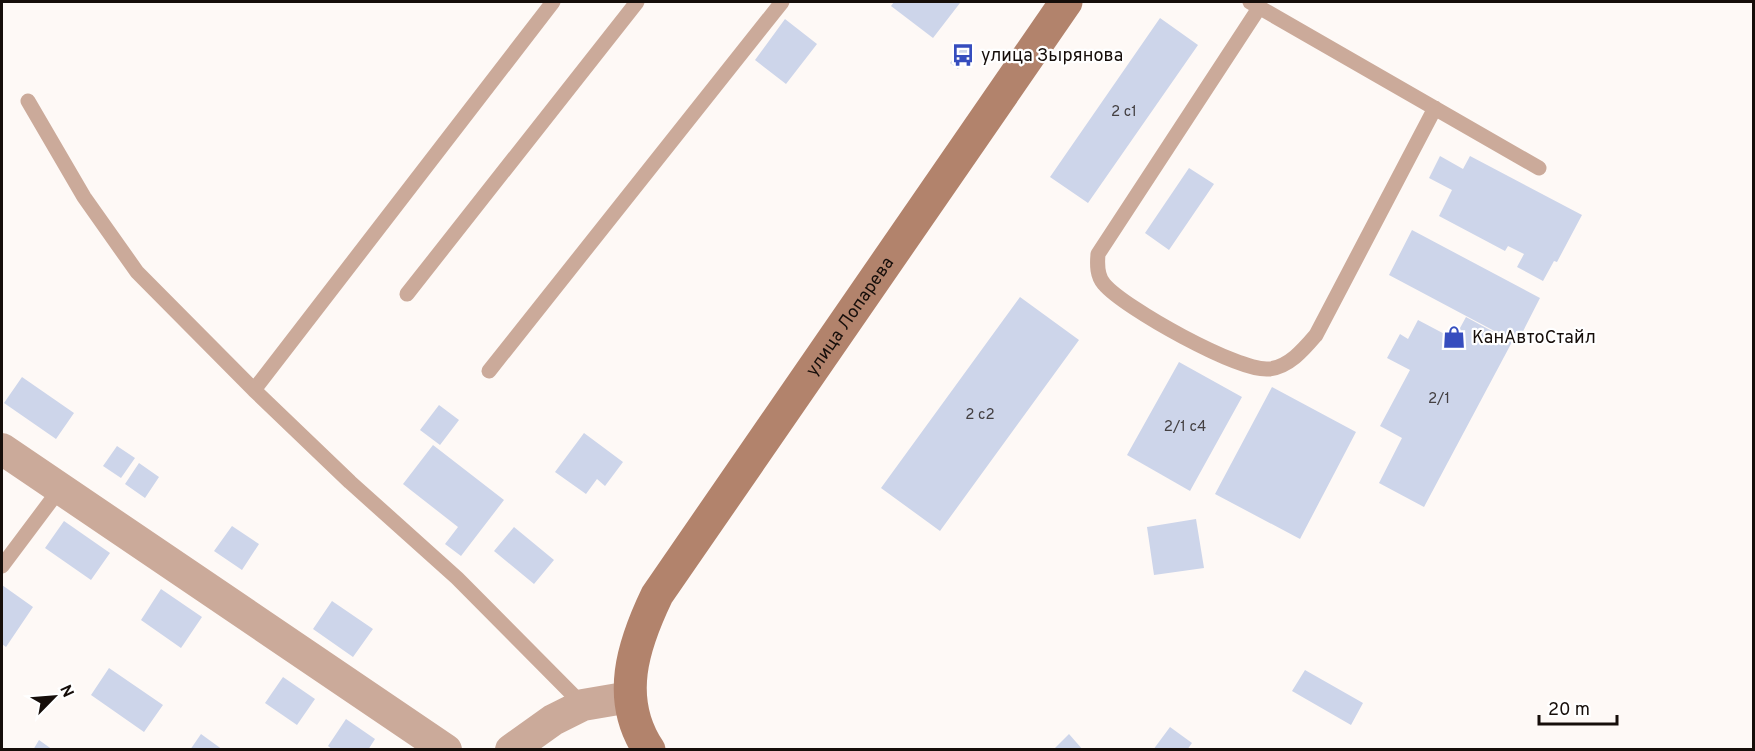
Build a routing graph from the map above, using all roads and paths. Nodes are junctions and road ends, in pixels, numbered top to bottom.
1 (553, 2) edge
2 (637, 2) edge
3 (782, 2) edge
4 (1066, 2) edge
5 (1254, 5) edge
6 (28, 101) dead end
7 (1435, 108) junction
8 (1539, 168) dead end
9 (407, 294) dead end
10 (489, 371) dead end
11 (254, 390) junction
12 (2, 449) edge
13 (59, 490) junction
14 (2, 566) edge
15 (630, 697) junction
16 (584, 705) junction
17 (446, 750) edge
18 (512, 750) edge
19 (649, 750) edge

1 - 11 lane
2 - 9 lane
3 - 10 lane
4 - 15 main road, улица Лопарева
5 - 7 lane
5 - 7 lane
6 - 11 lane
7 - 8 lane
11 - 16 lane
12 - 13 street
13 - 14 lane
13 - 17 street
15 - 16 street
15 - 19 main road, улица Лопарева
16 - 18 street

